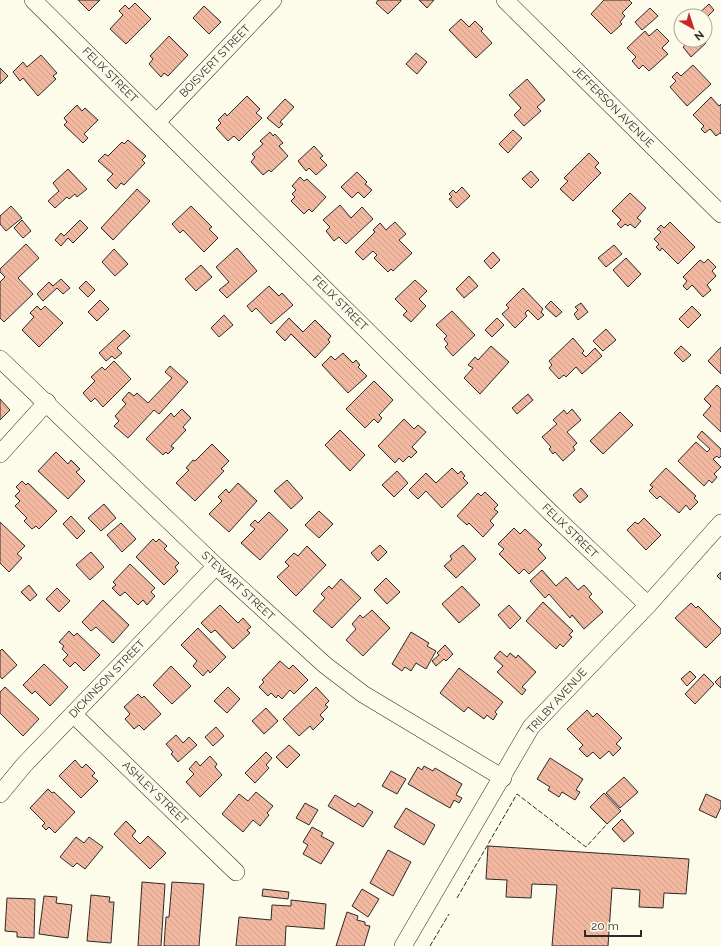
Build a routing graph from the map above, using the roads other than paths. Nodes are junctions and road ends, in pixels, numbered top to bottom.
1 (33, 0) edge
2 (273, 0) edge
3 (505, 0) edge
4 (157, 122) junction
5 (721, 214) edge
6 (0, 359) edge
7 (47, 402) junction
8 (0, 454) edge
9 (721, 523) edge
10 (216, 566) junction
11 (648, 605) junction
12 (74, 714) junction
13 (503, 778) junction
14 (0, 794) edge
15 (236, 872) dead end
16 (403, 946) edge

1 - 4 street, FELIX STREET
2 - 4 street, BOISVERT STREET
3 - 5 street, JEFFERSON AVENUE
4 - 11 street, FELIX STREET
6 - 7 street, STEWART STREET
7 - 8 street
7 - 10 street, STEWART STREET
9 - 11 street, TRILBY AVENUE
10 - 12 street, DICKINSON STREET
10 - 13 street, STEWART STREET
11 - 13 street, TRILBY AVENUE
12 - 14 street, DICKINSON STREET
12 - 15 street, ASHLEY STREET
13 - 16 street, TRILBY AVENUE

